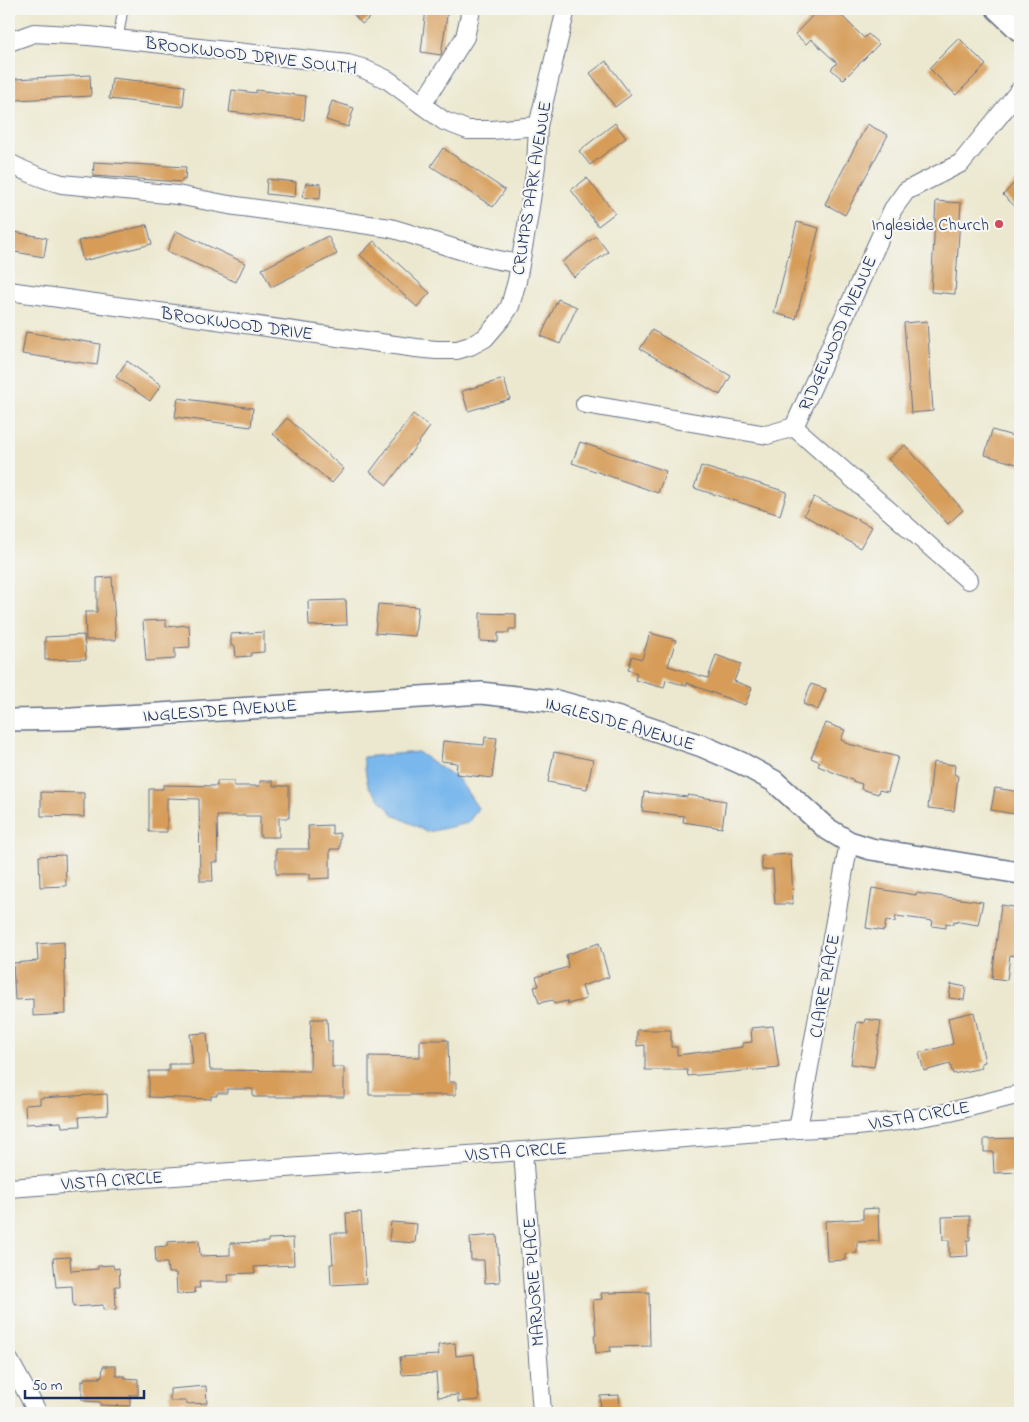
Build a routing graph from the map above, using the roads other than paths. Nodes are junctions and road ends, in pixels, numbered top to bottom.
1 (123, 9) edge
2 (468, 9) edge
3 (566, 9) edge
4 (997, 9) edge
5 (1020, 31) edge
6 (118, 39) junction
7 (9, 42) edge
8 (1020, 90) edge
9 (422, 105) junction
10 (538, 126) junction
11 (9, 163) edge
12 (520, 264) junction
13 (9, 291) edge
14 (466, 347) joint
15 (585, 404) dead end
16 (794, 426) junction
17 (968, 580) dead end
18 (13, 722) edge
19 (849, 842) junction
20 (1020, 873) edge
21 (1020, 1094) edge
22 (798, 1129) junction
23 (523, 1150) junction
24 (9, 1188) edge
25 (9, 1360) edge
26 (38, 1413) edge
27 (542, 1413) edge

1 - 6 lane
2 - 9 street
3 - 10 street, CRUMPS PARK AVENUE
4 - 5 street
6 - 7 street, BROOKWOOD DRIVE SOUTH
6 - 9 street, BROOKWOOD DRIVE SOUTH
8 - 16 street, RIDGEWOOD AVENUE
9 - 10 street, BROOKWOOD DRIVE SOUTH
10 - 12 street, CRUMPS PARK AVENUE
11 - 12 street
12 - 14 street, CRUMPS PARK AVENUE
13 - 14 street, BROOKWOOD DRIVE
15 - 16 street, RIDGEWOOD AVENUE
16 - 17 street, RIDGEWOOD AVENUE
18 - 19 street, INGLESIDE AVENUE
19 - 20 street, INGLESIDE AVENUE
19 - 22 street, CLAIRE PLACE
21 - 22 street, VISTA CIRCLE
22 - 23 street, VISTA CIRCLE
23 - 24 street, VISTA CIRCLE
23 - 27 street, MARJORIE PLACE
25 - 26 street

